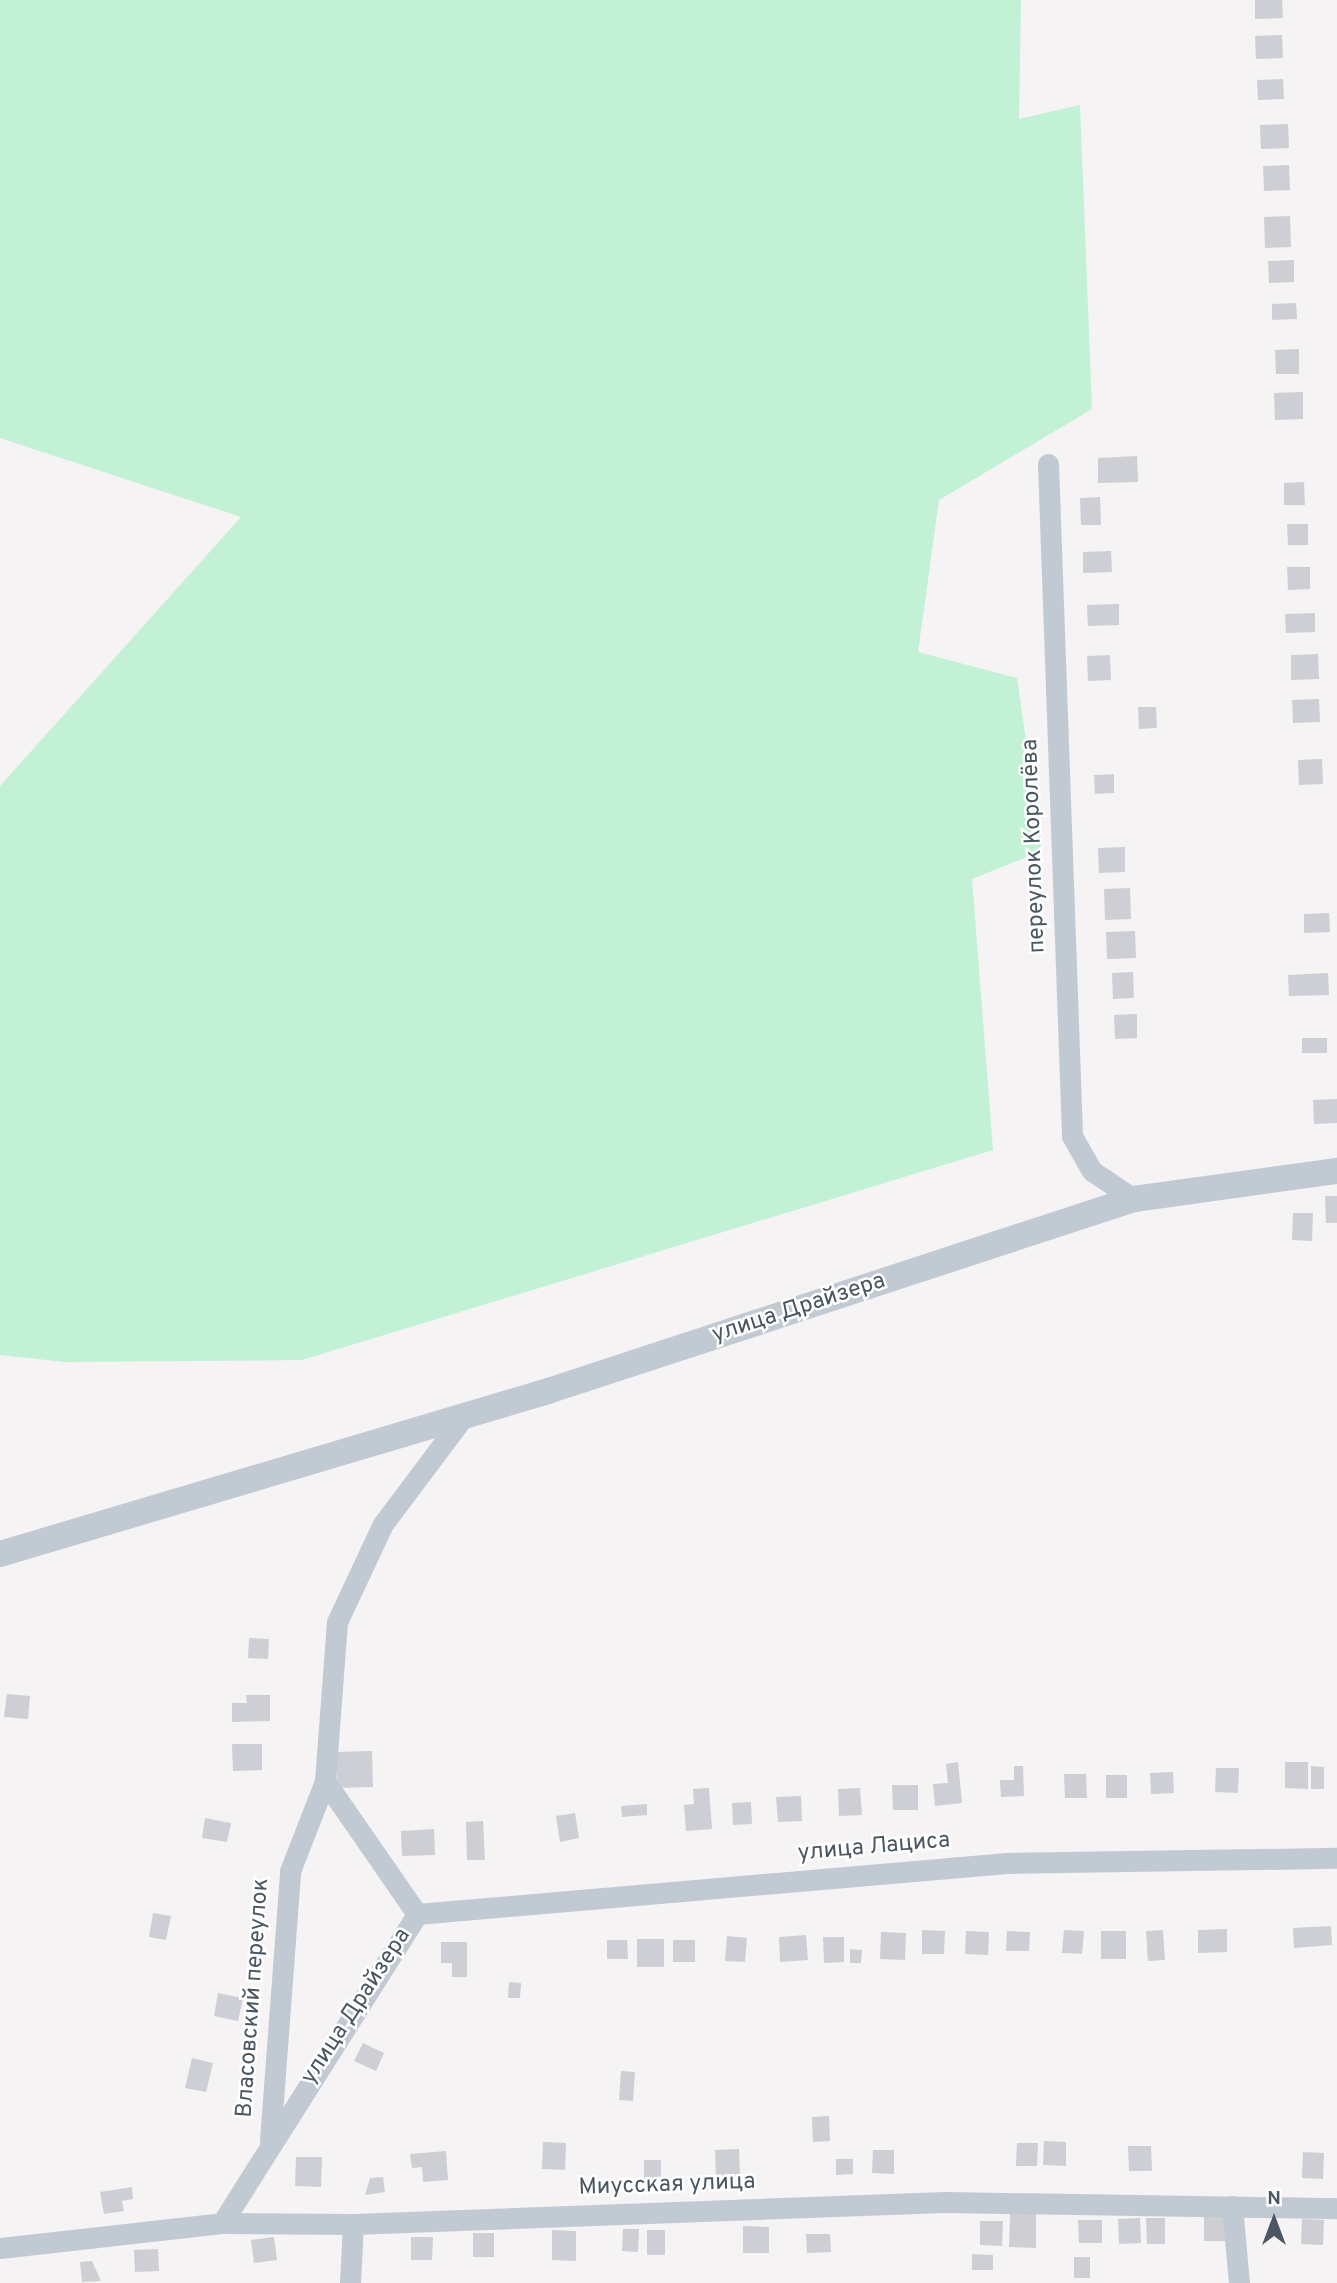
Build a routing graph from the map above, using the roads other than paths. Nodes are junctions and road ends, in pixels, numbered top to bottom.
1 (1048, 464) dead end
2 (1337, 1171) edge
3 (1134, 1199) junction
4 (464, 1416) junction
5 (0, 1554) edge
6 (325, 1781) junction
7 (1337, 1858) edge
8 (416, 1914) junction
9 (270, 2143) junction
10 (1232, 2206) junction
11 (1337, 2208) edge
12 (222, 2223) junction
13 (353, 2224) junction
14 (0, 2248) edge
15 (350, 2283) edge
16 (1239, 2283) edge

1 - 3 street, переулок Королёва
2 - 3 street, улица Драйзера
3 - 4 street, улица Драйзера
4 - 5 street, улица Драйзера
4 - 6 street
6 - 8 street, улица Драйзера
6 - 9 street, Власовский переулок
7 - 8 street, улица Лациса
8 - 9 street, улица Драйзера
9 - 12 street, улица Драйзера
10 - 11 street, Миусская улица
10 - 13 street, Миусская улица
10 - 16 street
12 - 13 street, Миусская улица
12 - 14 street, Миусская улица
13 - 15 street

